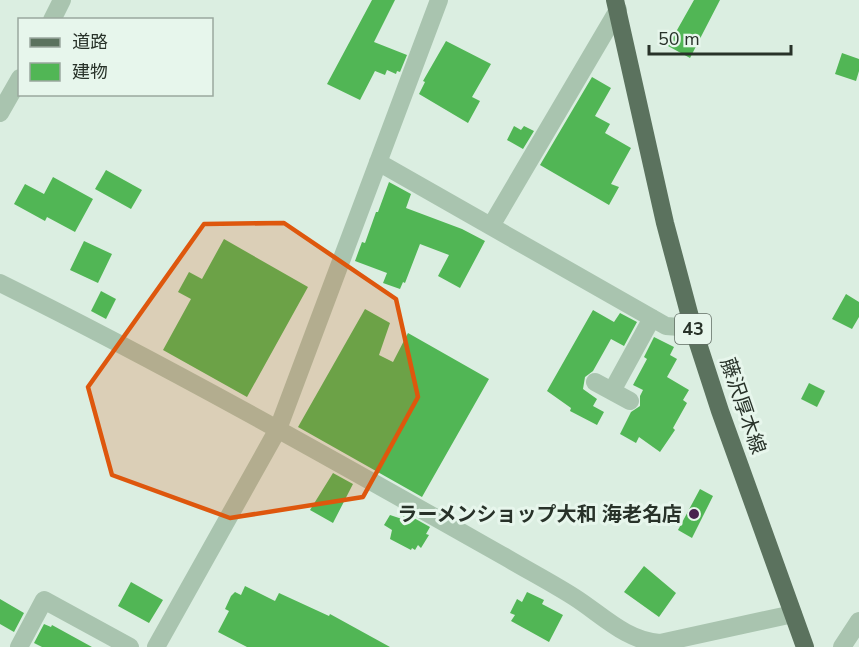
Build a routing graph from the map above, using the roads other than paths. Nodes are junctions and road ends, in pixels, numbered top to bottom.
1 (63, 0) edge
2 (439, 0) edge
3 (616, 5) edge
4 (53, 18) edge
5 (18, 82) edge
6 (0, 113) edge
7 (378, 162) junction
8 (491, 226) junction
9 (0, 283) edge
10 (652, 318) junction
11 (693, 328) junction
12 (595, 382) dead end
13 (612, 391) junction
14 (630, 401) dead end
15 (278, 429) junction
16 (793, 614) junction
17 (859, 621) edge
18 (19, 647) edge
19 (130, 647) edge
20 (156, 647) edge
21 (805, 647) edge
22 (842, 647) edge

1 - 4 street
2 - 7 street
3 - 8 street
3 - 11 main road, 藤沢厚木線 / 43
5 - 6 street
7 - 8 street
7 - 15 street
8 - 10 street
9 - 15 street
10 - 11 street
10 - 13 street
11 - 16 main road, 藤沢厚木線 / 43
12 - 13 street
13 - 14 street
15 - 16 street
15 - 20 street
16 - 21 main road, 藤沢厚木線 / 43
17 - 22 street
18 - 19 street

